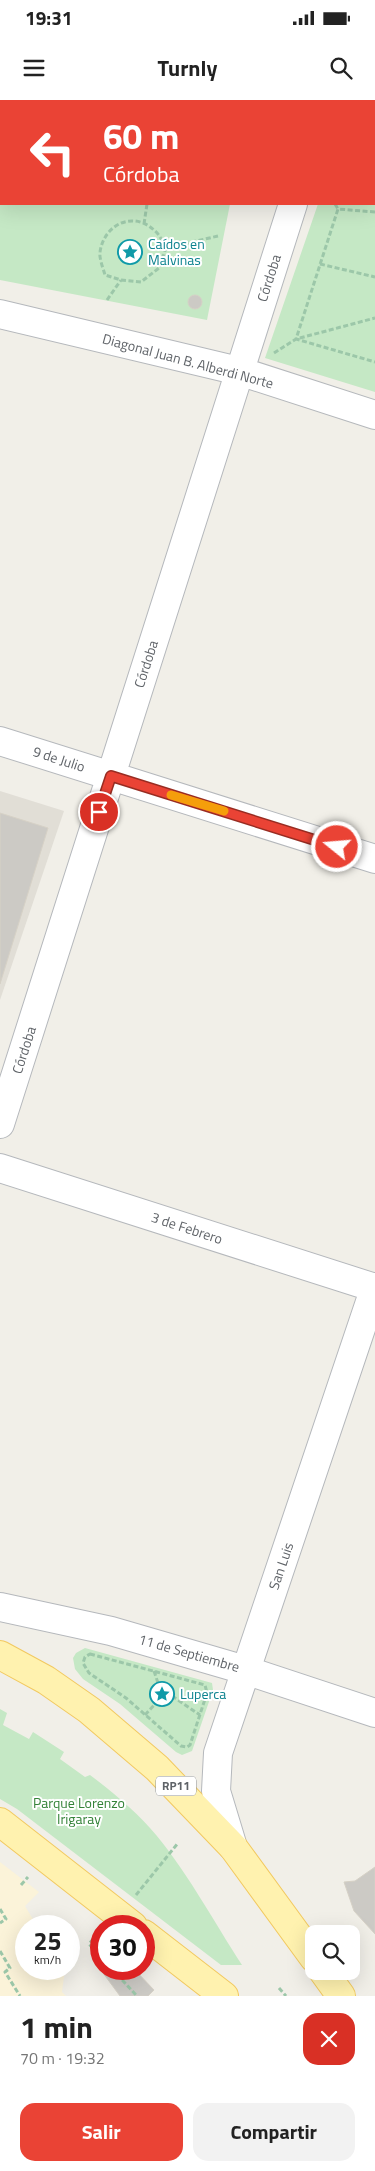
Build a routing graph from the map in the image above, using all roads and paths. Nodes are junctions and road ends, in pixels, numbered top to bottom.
1 (147, 205) edge
2 (293, 205) edge
3 (336, 205) edge
4 (338, 209) junction
5 (375, 212) edge
6 (144, 224) junction
7 (218, 236) dead end
8 (166, 248) junction
9 (320, 264) junction
10 (375, 277) edge
11 (121, 280) junction
12 (107, 300) dead end
13 (0, 314) edge
14 (375, 318) edge
15 (296, 338) junction
16 (273, 353) dead end
17 (375, 362) edge
18 (239, 372) junction
19 (375, 415) edge
20 (0, 741) edge
21 (111, 776) junction
22 (375, 859) edge
23 (0, 1124) edge
24 (0, 1168) edge
25 (375, 1288) edge
26 (0, 1607) edge
27 (0, 1655) edge
28 (246, 1670) junction
29 (154, 1671) junction
30 (159, 1686) dead end
31 (172, 1696) dead end
32 (156, 1703) dead end
33 (375, 1713) edge
34 (146, 1715) junction
35 (200, 1715) junction
36 (0, 1822) edge
37 (178, 1843) dead end
38 (233, 1847) junction
39 (28, 1877) dead end
40 (21, 1885) dead end
41 (132, 1899) dead end
42 (0, 1909) edge
43 (119, 1915) edge
44 (0, 1923) edge
45 (155, 1943) edge
46 (305, 1946) edge
47 (0, 1951) edge
48 (122, 1980) edge
49 (279, 1988) dead end
50 (20, 1996) edge
51 (137, 1996) edge
52 (224, 1996) edge
53 (286, 1996) edge

1 - 6 path
2 - 18 street, Córdoba
3 - 4 path
4 - 5 path
4 - 9 path
6 - 8 path
6 - 11 path
7 - 8 path
8 - 11 path
9 - 10 path
9 - 15 path
11 - 12 path
13 - 18 street, Diagonal Juan B. Alberdi Norte
14 - 15 path
15 - 16 path
15 - 17 path
18 - 19 street, Diagonal Juan B. Alberdi Norte
18 - 21 street, Córdoba
20 - 21 street, 9 de Julio
21 - 22 street, 9 de Julio
21 - 23 street, Córdoba
24 - 25 street, 3 de Febrero
25 - 28 street, San Luis
26 - 28 street, 11 de Septiembre
27 - 38 main road, RP11
28 - 33 street, 11 de Septiembre
28 - 38 street, San Luis
29 - 30 path
29 - 34 path
29 - 35 path
31 - 35 path
32 - 34 path
34 - 35 path
36 - 43 main road
37 - 41 path
38 - 46 main road, RP11
39 - 40 path
42 - 44 path
45 - 52 main road
47 - 50 path
48 - 51 path
49 - 53 path

